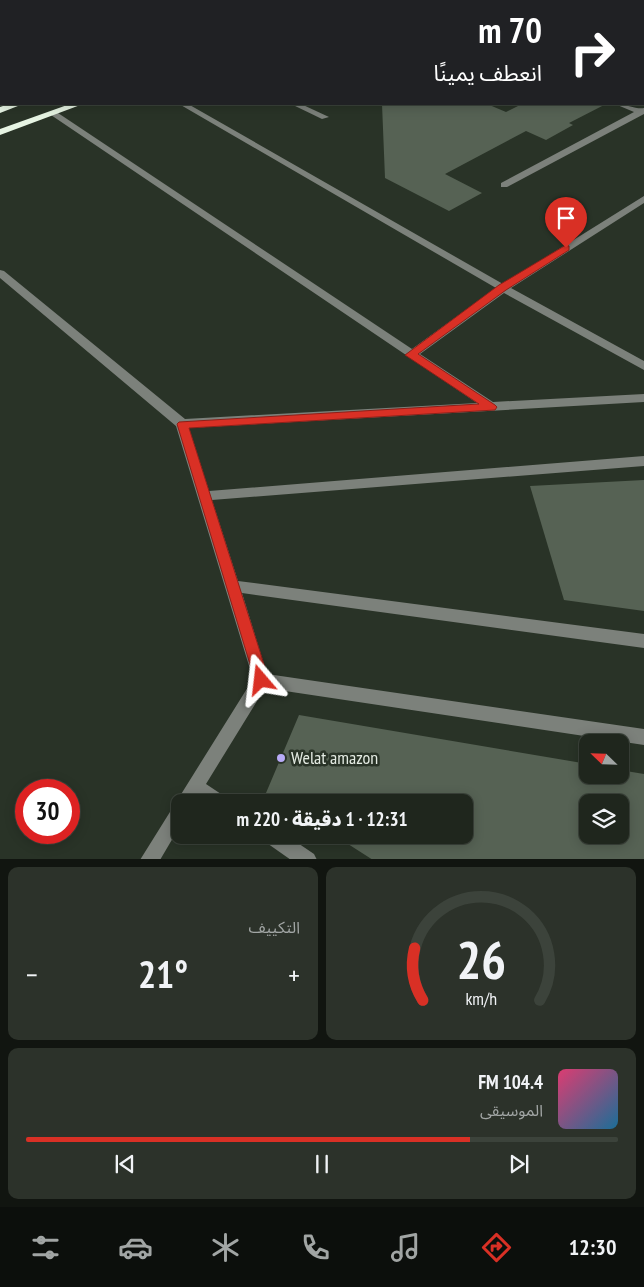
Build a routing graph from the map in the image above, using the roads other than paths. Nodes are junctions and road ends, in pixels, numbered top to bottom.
1 (15, 105) edge
2 (75, 105) edge
3 (186, 105) edge
4 (297, 105) edge
5 (623, 105) edge
6 (0, 110) edge
7 (642, 111) edge
8 (52, 113) junction
9 (325, 117) dead end
10 (0, 132) edge
11 (504, 185) dead end
12 (644, 199) edge
13 (0, 273) edge
14 (503, 288) junction
15 (411, 355) junction
16 (644, 366) edge
17 (644, 398) edge
18 (491, 407) junction
19 (182, 424) junction
20 (644, 461) edge
21 (204, 496) junction
22 (232, 586) junction
23 (644, 641) edge
24 (261, 680) junction
25 (644, 737) edge
26 (194, 787) junction
27 (190, 794) edge
28 (205, 794) edge
29 (171, 825) edge
30 (284, 844) edge
31 (150, 859) edge
32 (306, 859) edge

1 - 6 highway
2 - 8 highway
3 - 14 street
4 - 9 street
5 - 7 street
7 - 11 street
8 - 10 highway
8 - 15 street
12 - 14 street
13 - 19 street
14 - 15 street
14 - 16 street
15 - 18 street
17 - 18 street
18 - 19 street
19 - 21 street
20 - 21 street
21 - 22 street
22 - 23 street
22 - 24 street
24 - 25 street
24 - 26 street
26 - 27 street
26 - 28 street
29 - 31 street
30 - 32 street

